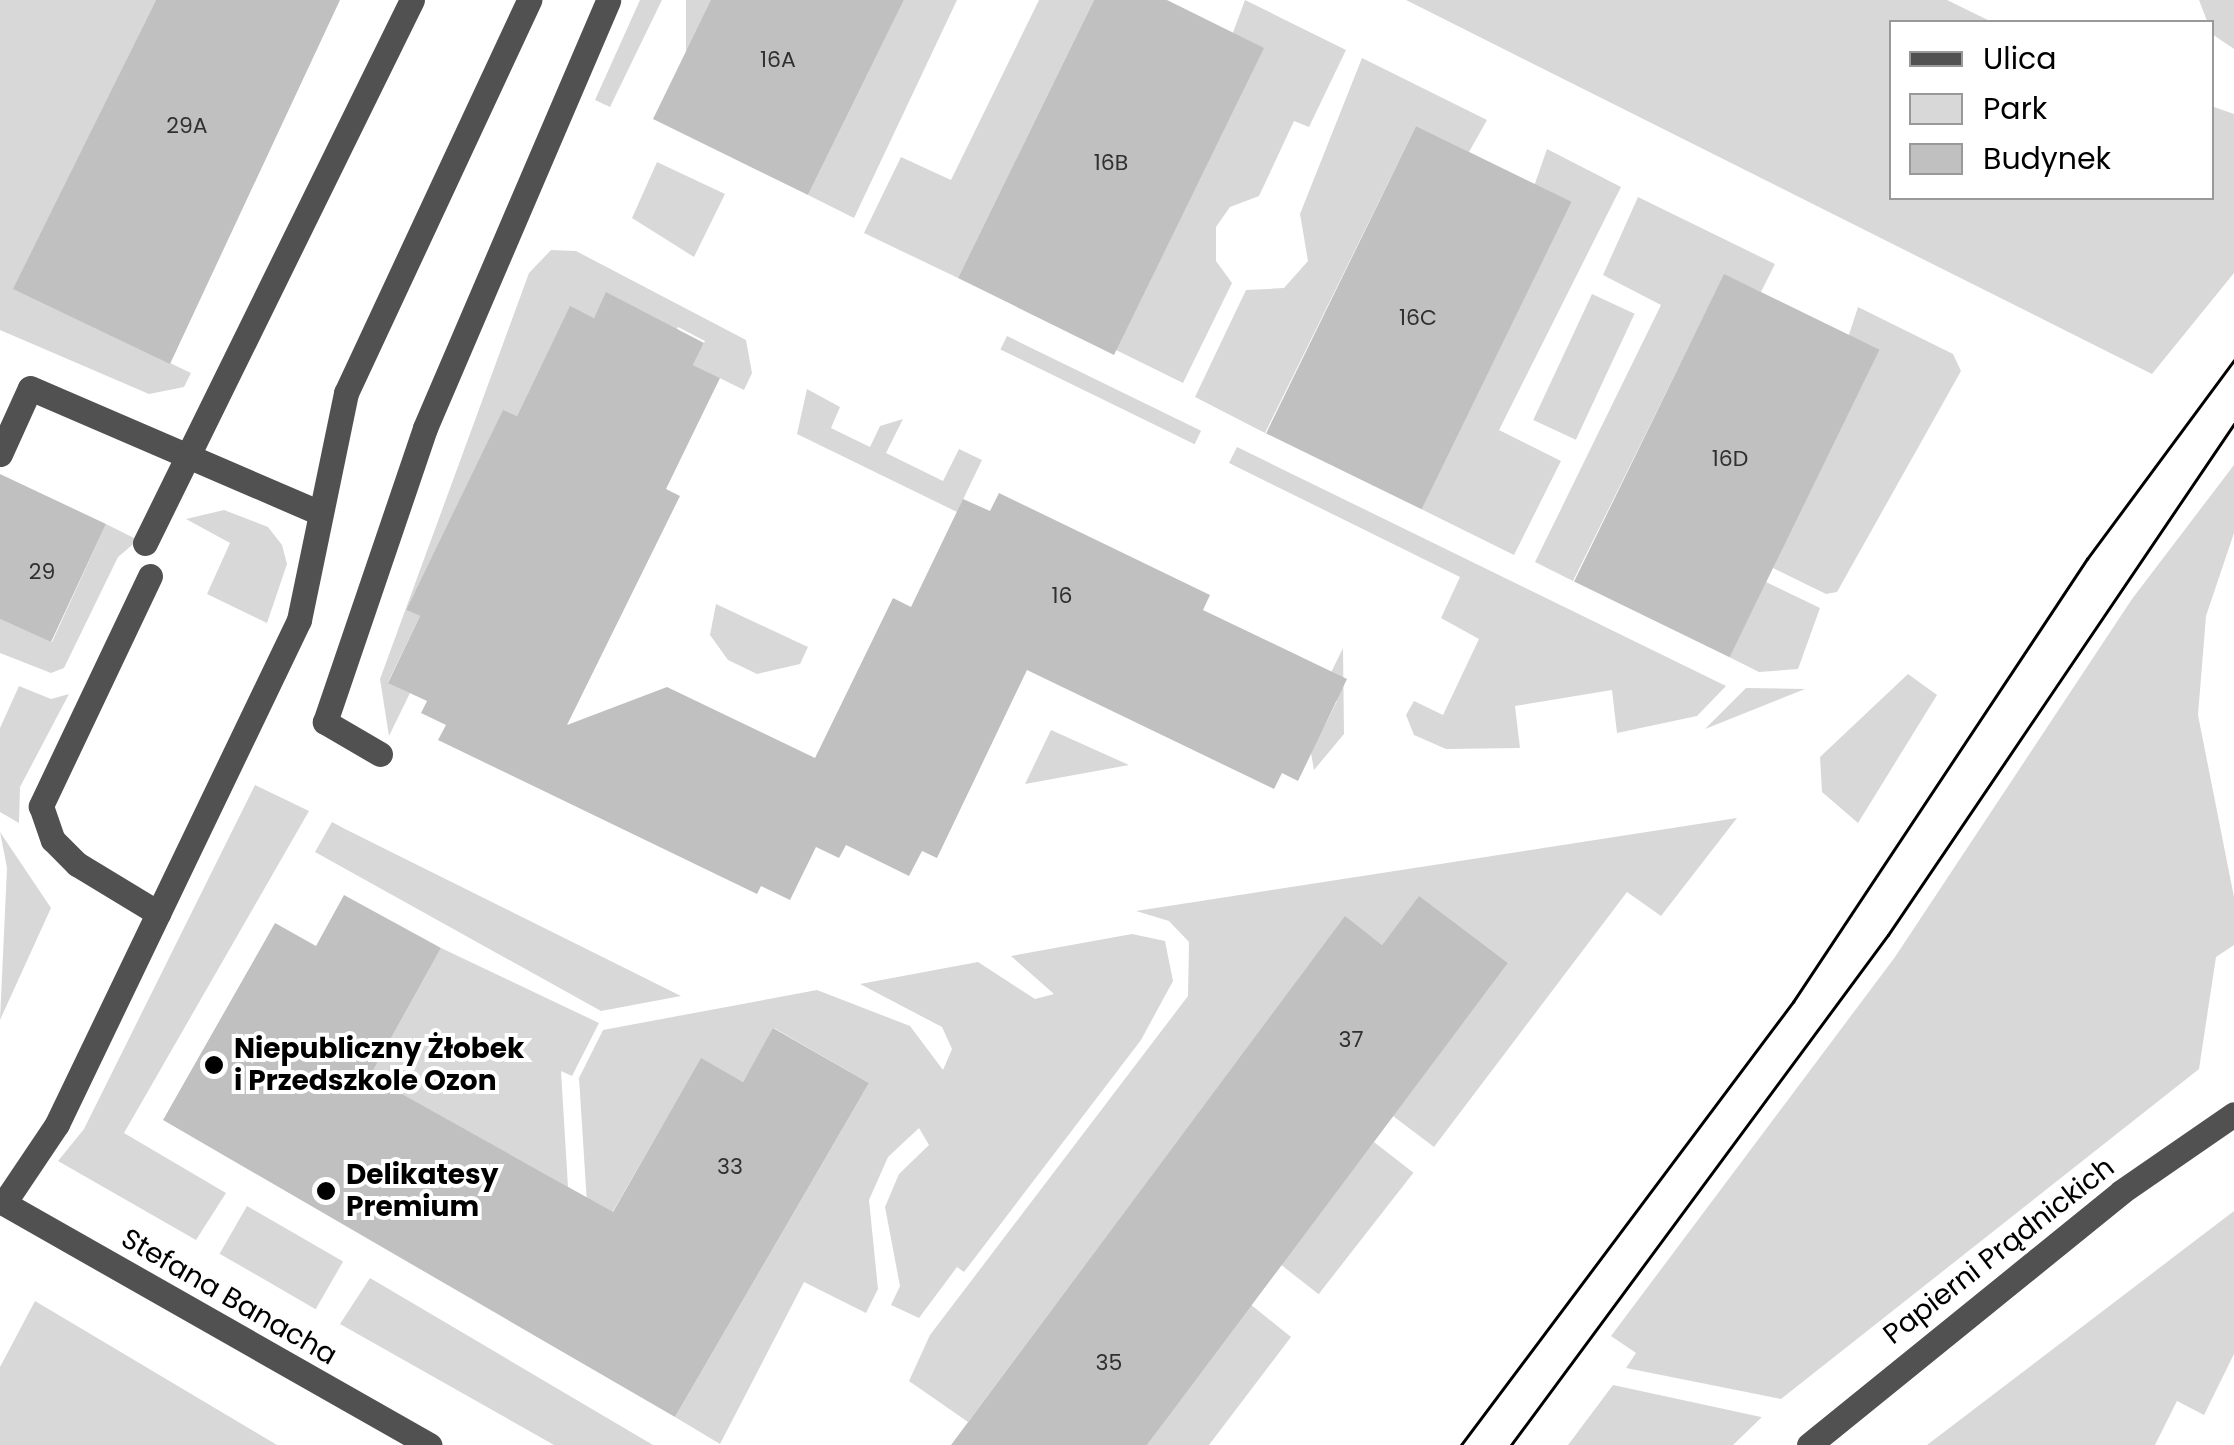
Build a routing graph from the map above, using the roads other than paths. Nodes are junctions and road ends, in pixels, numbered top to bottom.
1 (412, 0) edge
2 (529, 0) edge
3 (608, 0) edge
4 (0, 454) edge
5 (187, 456) junction
6 (320, 513) junction
7 (145, 543) dead end
8 (150, 576) dead end
9 (380, 754) dead end
10 (158, 914) junction
11 (2234, 1114) edge
12 (2, 1202) edge
13 (429, 1445) edge
14 (1809, 1445) edge

1 - 5 street
2 - 6 street
3 - 9 street
4 - 5 street
5 - 6 street
5 - 7 street
6 - 10 street
8 - 10 street
10 - 12 street
11 - 14 street, Papierni Prądnickich
12 - 13 street, Stefana Banacha

